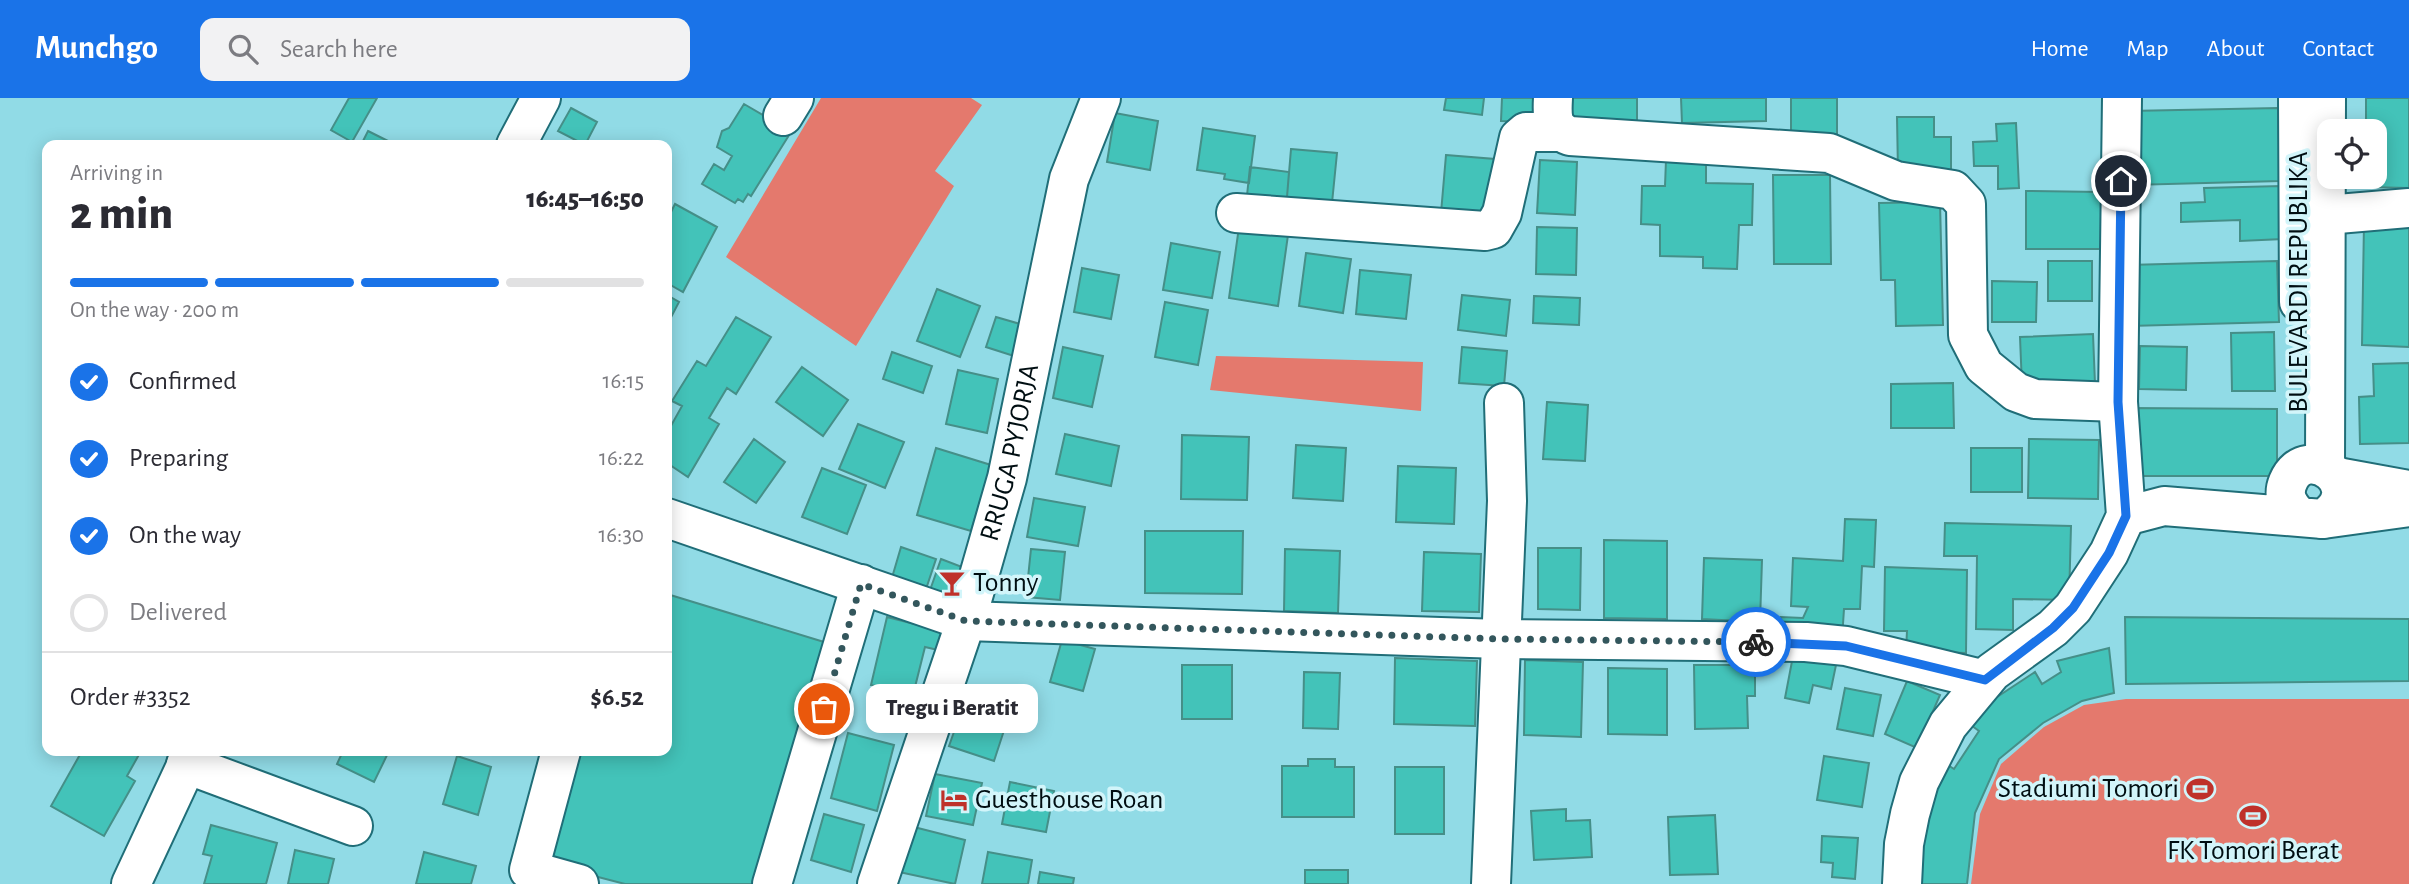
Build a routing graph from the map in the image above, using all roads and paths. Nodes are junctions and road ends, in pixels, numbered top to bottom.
1 (541, 98) edge
2 (1101, 98) edge
3 (2122, 98) edge
4 (2298, 98) edge
5 (2326, 98) edge
6 (1557, 115) edge
7 (525, 140) edge
8 (2409, 208) edge
9 (1236, 213) dead end
10 (2326, 215) junction
11 (2118, 402) junction
12 (1504, 403) dead end
13 (2315, 471) junction
14 (2409, 490) edge
15 (2409, 507) edge
16 (2182, 509) junction
17 (2126, 516) junction
18 (2311, 517) junction
19 (672, 520) edge
20 (861, 584) junction
21 (966, 621) junction
22 (1500, 639) junction
23 (1985, 680) junction
24 (560, 756) edge
25 (189, 758) edge
26 (354, 826) dead end
27 (131, 884) edge
28 (579, 884) edge
29 (772, 884) edge
30 (877, 884) edge
31 (1491, 884) edge
32 (1902, 884) edge

1 - 7 street
2 - 21 street, RRUGA PYJORJA
3 - 11 street
4 - 13 street, BULEVARDI REPUBLIKA
5 - 10 street, BULEVARDI REPUBLIKA
6 - 9 street
6 - 11 street
8 - 10 street
10 - 13 street, BULEVARDI REPUBLIKA
11 - 17 street
12 - 22 street
13 - 14 street
13 - 16 street
13 - 18 street
13 - 18 street
15 - 18 street
16 - 17 street
16 - 18 street
17 - 23 street
19 - 20 street
20 - 21 street
20 - 29 street
21 - 22 street
21 - 30 street, RRUGA PYJORJA
22 - 23 street
22 - 31 street
23 - 32 street
24 - 28 street
25 - 26 street
25 - 27 street

